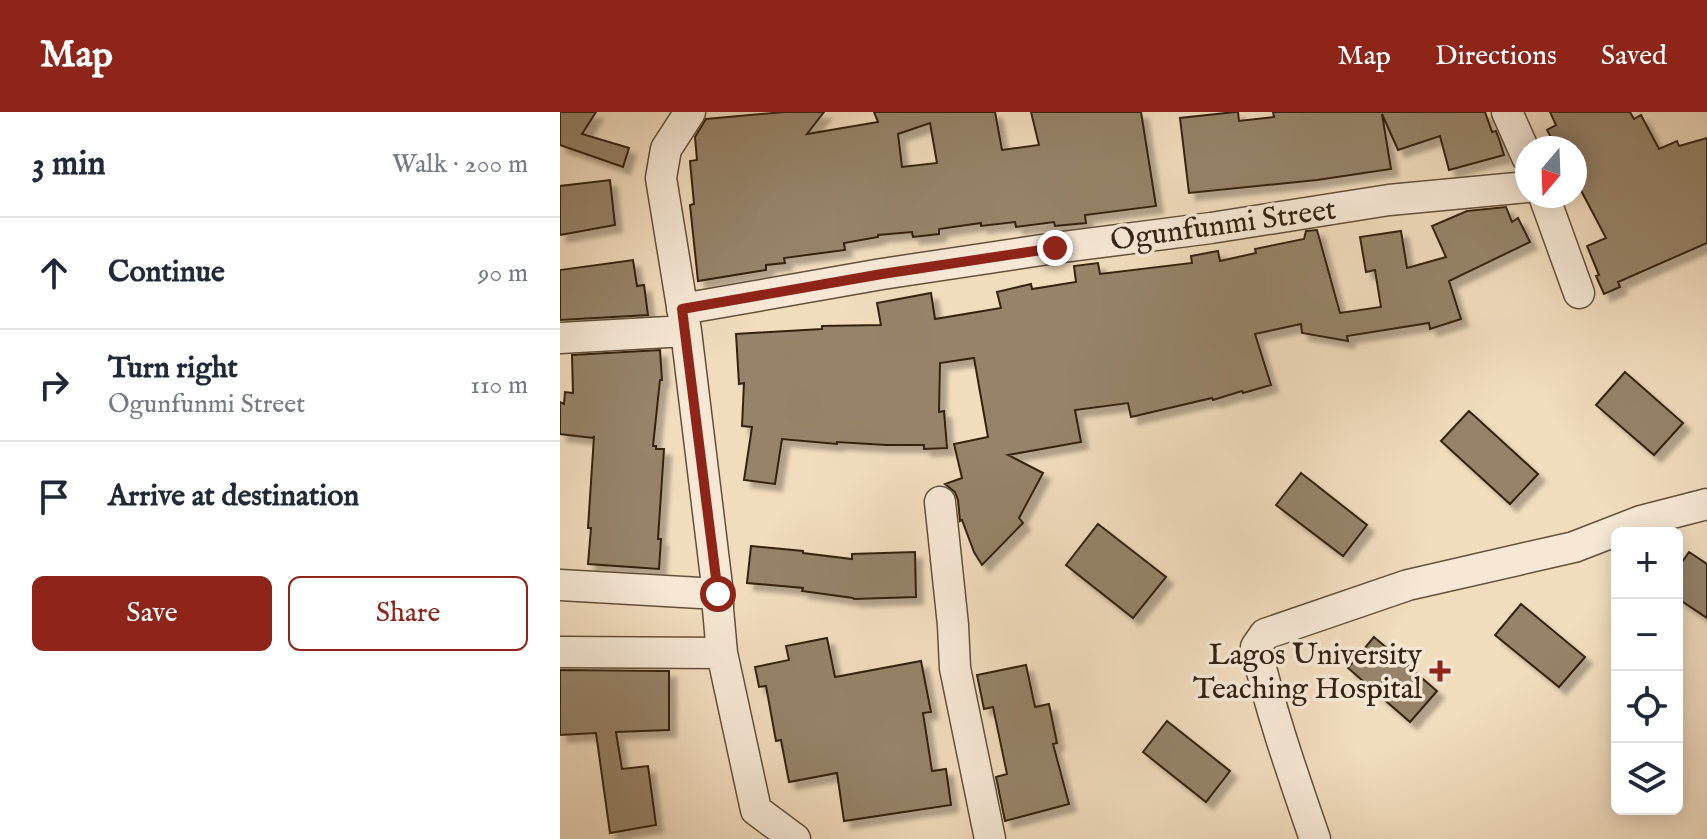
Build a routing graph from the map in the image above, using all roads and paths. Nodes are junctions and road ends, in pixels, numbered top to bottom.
1 (690, 112) edge
2 (1507, 112) edge
3 (1518, 136) edge
4 (1515, 188) edge
5 (1548, 208) edge
6 (1579, 293) dead end
7 (684, 320) junction
8 (560, 338) edge
9 (940, 502) dead end
10 (1707, 504) edge
11 (560, 585) edge
12 (720, 623) junction
13 (560, 652) edge
14 (758, 824) edge
15 (795, 839) edge
16 (990, 839) edge
17 (1315, 839) edge

1 - 7 street
2 - 3 street
4 - 7 street, Ogunfunmi Street
5 - 6 street
7 - 8 street, Ogunfunmi Street
7 - 12 street
9 - 16 street
10 - 17 street
11 - 12 street
12 - 13 street
12 - 14 street
14 - 15 street

